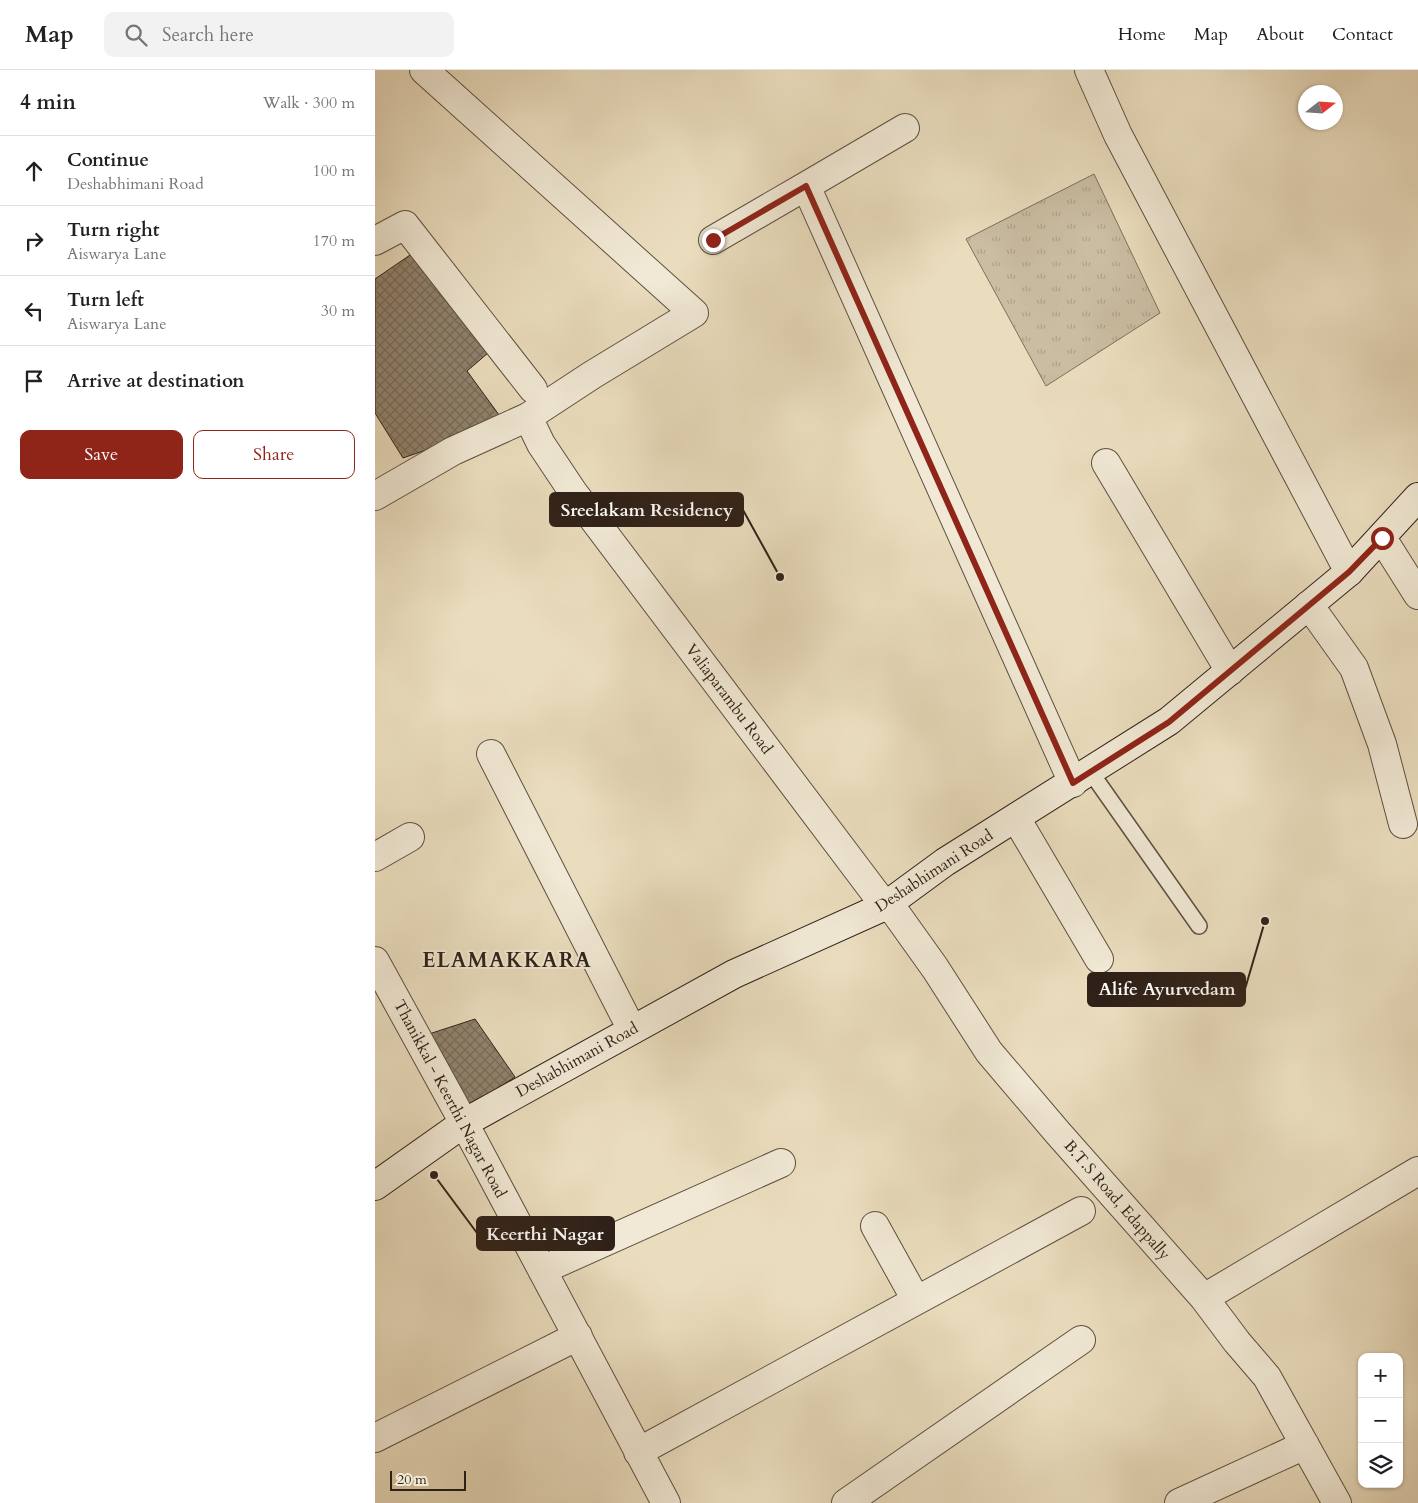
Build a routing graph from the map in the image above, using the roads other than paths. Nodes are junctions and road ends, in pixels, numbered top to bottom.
1 (424, 70) edge
2 (1089, 70) edge
3 (905, 128) dead end
4 (806, 186) junction
5 (713, 240) dead end
6 (375, 241) edge
7 (533, 390) dead end
8 (528, 417) junction
9 (1106, 463) dead end
10 (375, 496) edge
11 (1418, 497) edge
12 (1382, 538) junction
13 (1349, 572) junction
14 (1418, 595) edge
15 (1309, 605) junction
16 (1230, 671) junction
17 (491, 754) dead end
18 (1081, 777) junction
19 (1016, 818) junction
20 (1403, 824) dead end
21 (410, 837) dead end
22 (375, 856) edge
23 (885, 906) junction
24 (1199, 926) dead end
25 (1099, 959) dead end
26 (375, 960) edge
27 (632, 1030) junction
28 (464, 1123) junction
29 (781, 1163) dead end
30 (1418, 1171) edge
31 (375, 1186) edge
32 (1081, 1211) dead end
33 (875, 1226) dead end
34 (542, 1270) junction
35 (1204, 1298) junction
36 (915, 1300) junction
37 (578, 1336) junction
38 (1081, 1340) dead end
39 (375, 1438) edge
40 (1305, 1445) junction
41 (638, 1452) junction
42 (665, 1503) edge
43 (846, 1503) edge
44 (1179, 1503) edge
45 (1337, 1503) edge

1 - 8 street
2 - 13 street
3 - 4 street
4 - 5 street
4 - 18 street
6 - 7 street
8 - 10 street
8 - 23 street, Valiaparambu Road
9 - 16 street
11 - 12 street, Deshabhimani Road
12 - 13 street, Deshabhimani Road
12 - 14 street
13 - 15 street, Deshabhimani Road
15 - 16 street, Deshabhimani Road
15 - 20 street
16 - 18 street, Deshabhimani Road
17 - 27 street
18 - 19 street, Deshabhimani Road
18 - 24 lane
19 - 23 street, Deshabhimani Road
19 - 25 street
21 - 22 street
23 - 27 street, Deshabhimani Road
23 - 35 street, B.T.S Road, Edappally
26 - 28 street, Thanikkal - Keerthi Nagar Road
27 - 28 street, Deshabhimani Road
28 - 31 street, Deshabhimani Road
28 - 34 street, Thanikkal - Keerthi Nagar Road
29 - 34 street
30 - 35 street
32 - 36 street
33 - 36 street
34 - 37 street, Thanikkal - Keerthi Nagar Road
35 - 40 street, B.T.S Road, Edappally
36 - 41 street
37 - 39 street
37 - 41 street, Thanikkal - Keerthi Nagar Road
38 - 43 street
40 - 44 street
40 - 45 street, B.T.S Road, Edappally
41 - 42 street, Thanikkal - Keerthi Nagar Road

